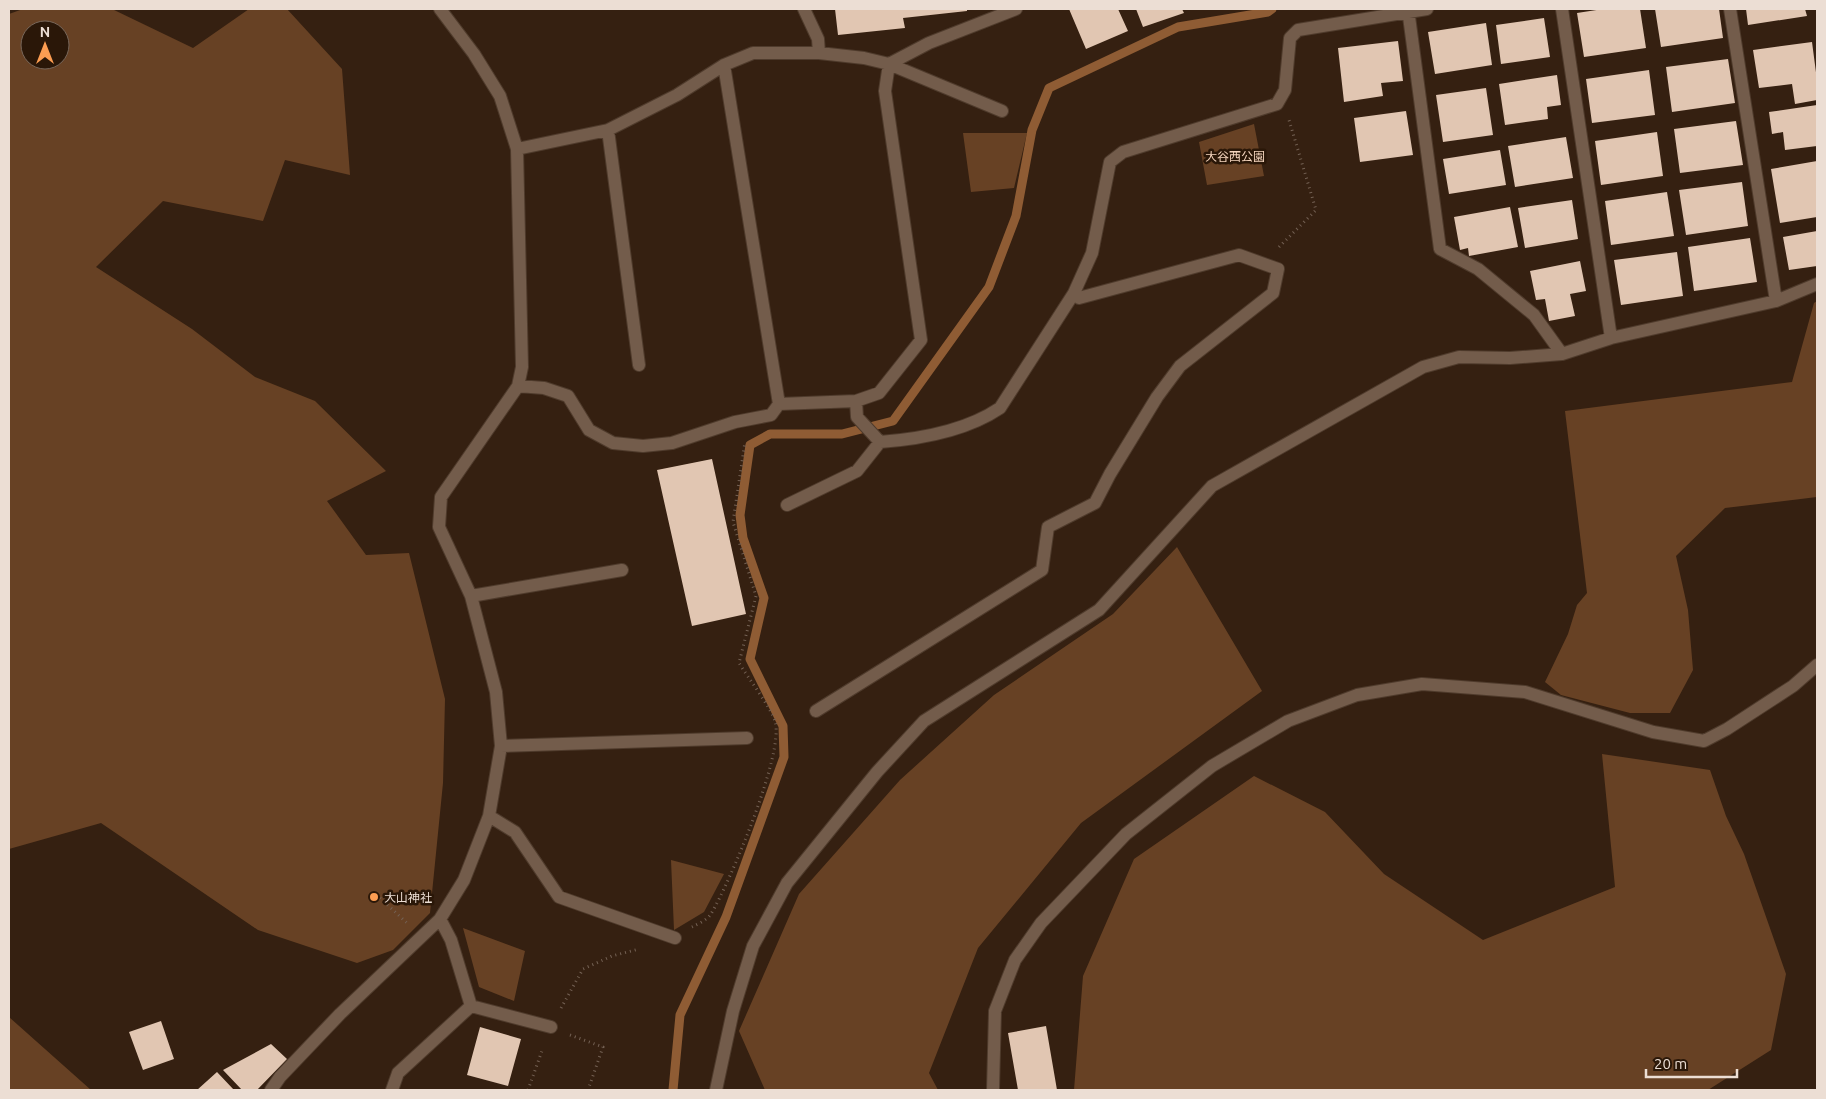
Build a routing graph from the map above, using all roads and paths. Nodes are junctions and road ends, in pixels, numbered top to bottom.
1 (440, 9) edge
2 (804, 9) edge
3 (1016, 9) edge
4 (1427, 9) edge
5 (1562, 9) edge
6 (1730, 9) edge
7 (1408, 10) edge
8 (819, 53) junction
9 (889, 64) junction
10 (724, 65) junction
11 (1282, 96) junction
12 (1002, 111) dead end
13 (608, 130) junction
14 (516, 149) junction
15 (1262, 263) junction
16 (1817, 284) edge
17 (1074, 293) junction
18 (1776, 301) junction
19 (1611, 338) junction
20 (1562, 354) junction
21 (639, 365) dead end
22 (518, 386) junction
23 (856, 401) junction
24 (779, 404) junction
25 (878, 440) junction
26 (787, 505) dead end
27 (622, 570) dead end
28 (471, 596) junction
29 (1817, 665) edge
30 (816, 711) dead end
31 (747, 738) dead end
32 (501, 746) junction
33 (489, 816) junction
34 (380, 898) dead end
35 (440, 919) junction
36 (422, 936) junction
37 (675, 938) dead end
38 (471, 1006) junction
39 (551, 1027) junction
40 (271, 1090) edge
41 (392, 1090) edge
42 (528, 1090) edge
43 (588, 1090) edge
44 (716, 1090) edge
45 (993, 1090) edge

1 - 14 street
2 - 8 street
3 - 9 street
4 - 7 street
5 - 19 street
6 - 18 street
7 - 11 street
7 - 20 street
8 - 9 street
8 - 10 street
9 - 12 street
9 - 23 street
10 - 13 street
10 - 24 street
11 - 15 path
11 - 17 street
13 - 14 street
13 - 21 street
14 - 22 street
15 - 17 street
15 - 30 street
16 - 18 street
17 - 25 street
18 - 19 street
19 - 20 street
20 - 44 street
22 - 24 street
22 - 28 street
23 - 24 street
23 - 25 street
25 - 26 street
27 - 28 street
28 - 32 street
29 - 45 street
31 - 32 street
32 - 33 street
33 - 35 street
33 - 37 street
34 - 36 path
35 - 36 street
35 - 38 street
36 - 40 street
38 - 39 street
38 - 41 street
39 - 42 path
39 - 43 path

